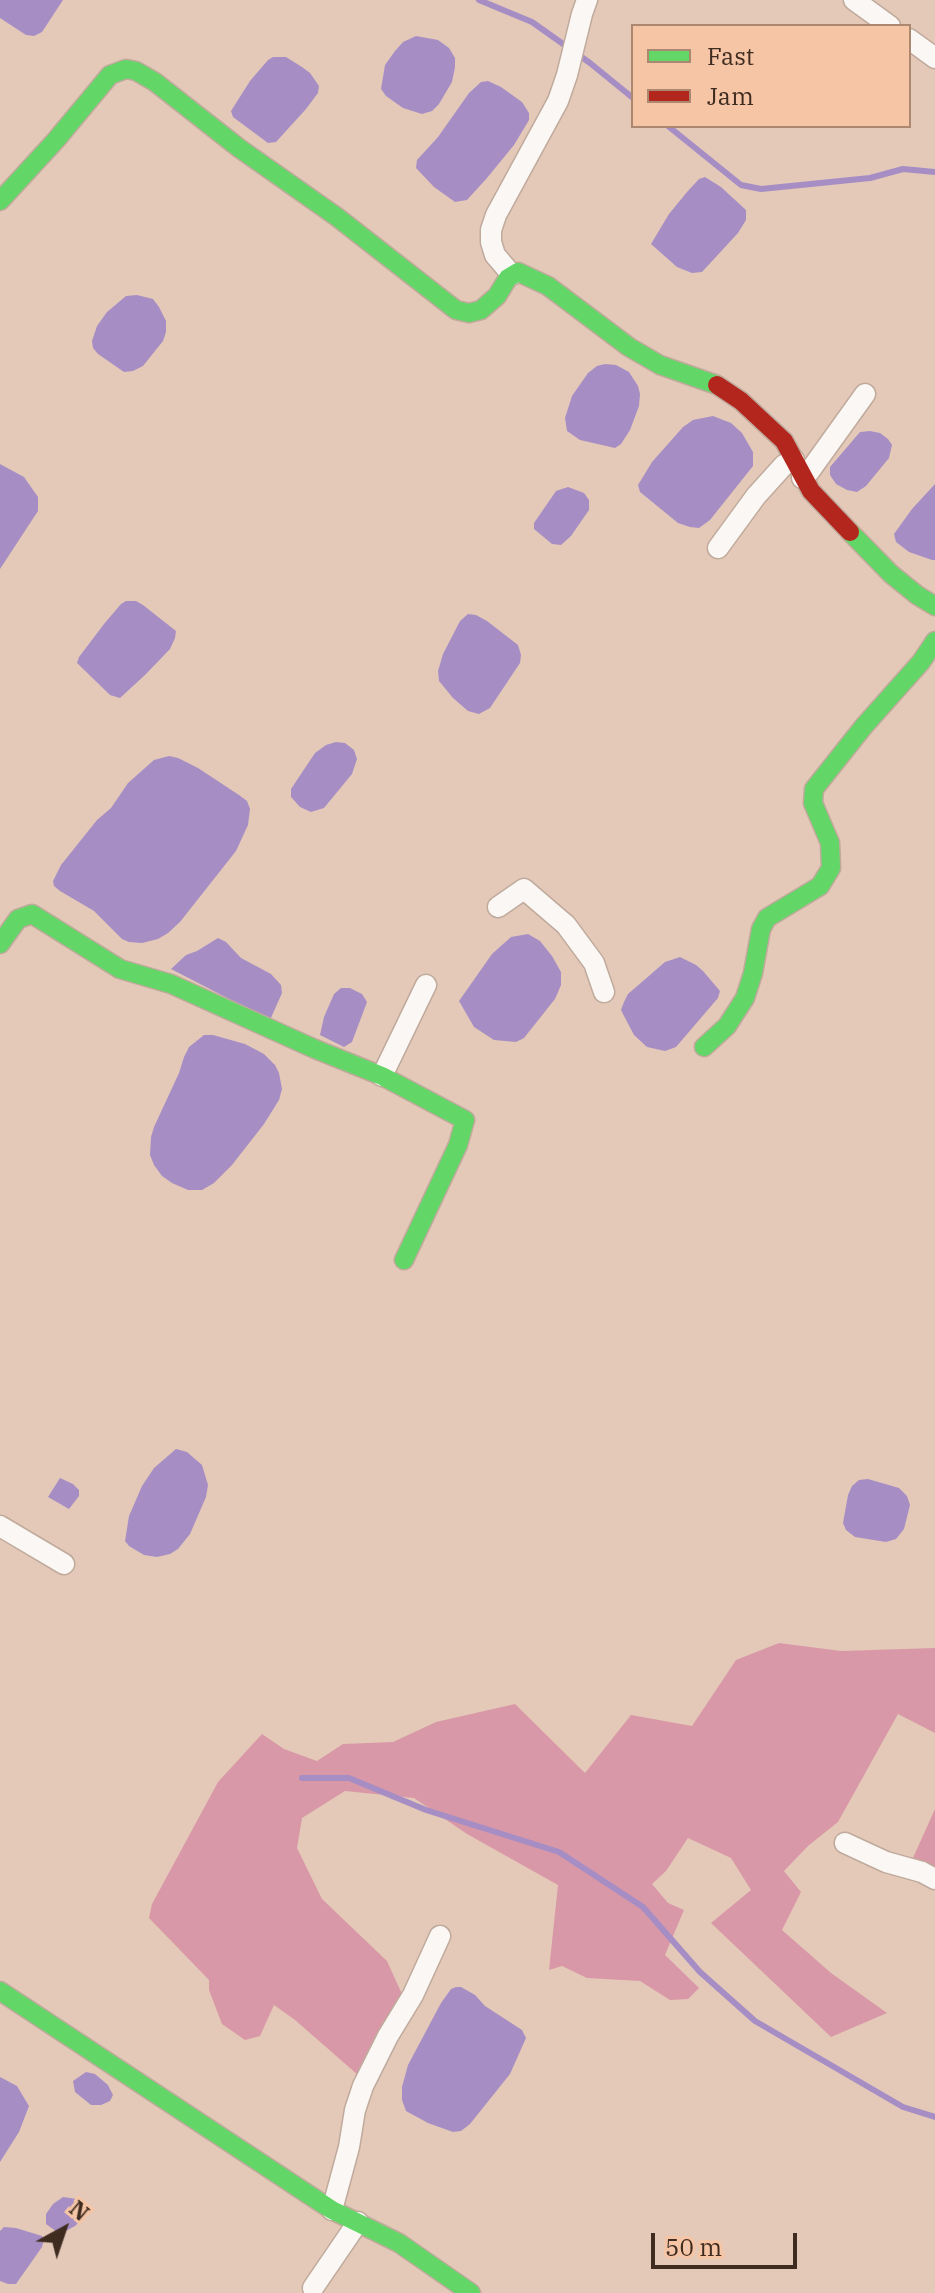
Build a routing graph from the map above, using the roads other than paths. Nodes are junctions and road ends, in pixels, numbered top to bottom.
1 (587, 0) edge
2 (854, 0) edge
3 (887, 24) edge
4 (911, 40) edge
5 (935, 58) edge
6 (0, 201) edge
7 (512, 275) junction
8 (865, 394) dead end
9 (798, 469) junction
10 (718, 548) dead end
11 (935, 606) edge
12 (935, 641) edge
13 (498, 907) dead end
14 (0, 944) edge
15 (426, 985) dead end
16 (604, 992) dead end
17 (704, 1047) dead end
18 (382, 1076) junction
19 (404, 1260) dead end
20 (0, 1526) edge
21 (64, 1564) dead end
22 (845, 1843) dead end
23 (935, 1879) edge
24 (440, 1936) dead end
25 (1, 1994) edge
26 (332, 2210) junction
27 (358, 2222) junction
28 (313, 2288) dead end
29 (471, 2293) edge

1 - 7 street
2 - 3 street
4 - 5 street
6 - 7 street
7 - 9 street
8 - 9 street
9 - 10 street
9 - 11 street
12 - 17 street
13 - 16 street
14 - 18 street
15 - 18 street
18 - 19 street
20 - 21 street
22 - 23 street
24 - 26 street
25 - 26 street
26 - 27 street
27 - 28 street
27 - 29 street

